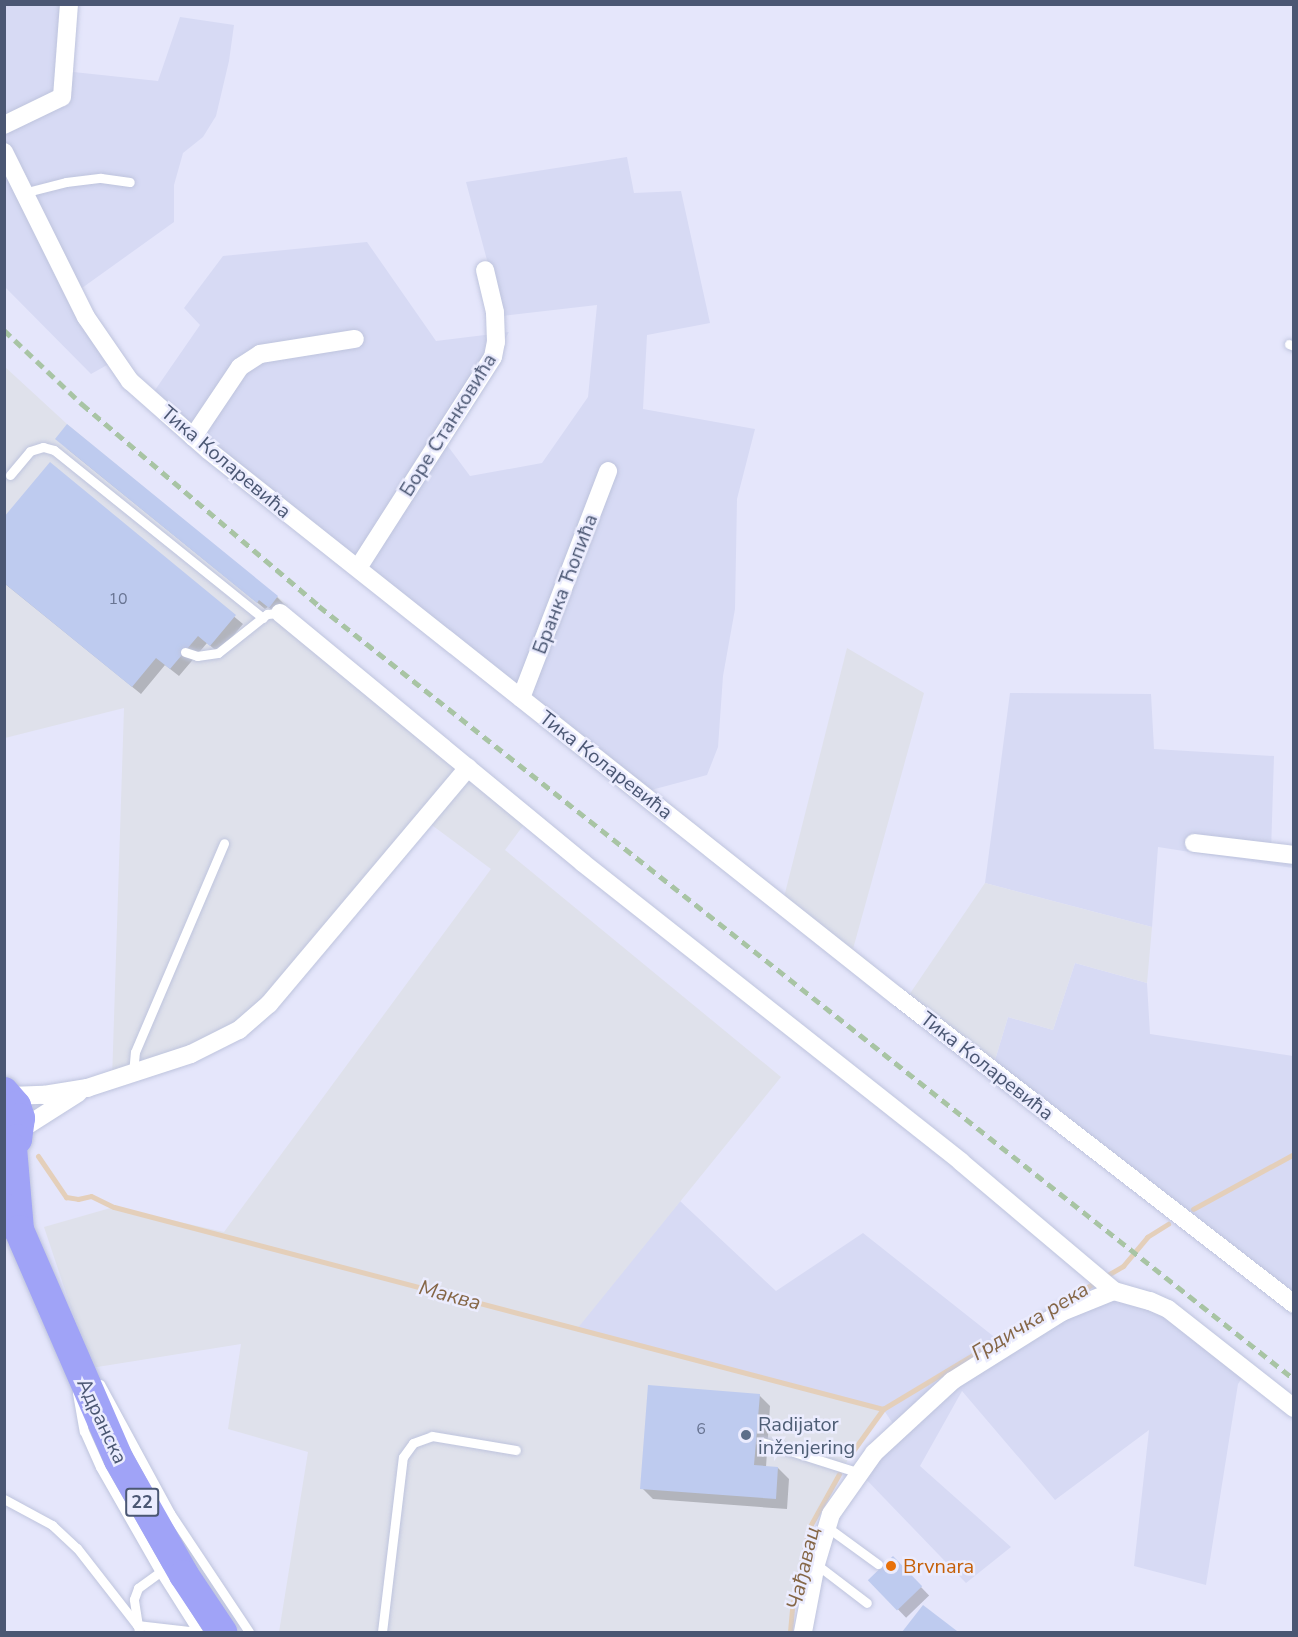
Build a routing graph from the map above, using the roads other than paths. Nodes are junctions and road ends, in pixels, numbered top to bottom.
1 (69, 4) edge
2 (4, 125) edge
3 (4, 152) edge
4 (130, 182) dead end
5 (23, 193) junction
6 (485, 270) dead end
7 (355, 339) dead end
8 (193, 437) junction
9 (608, 471) dead end
10 (10, 475) dead end
11 (358, 568) junction
12 (272, 615) junction
13 (185, 652) dead end
14 (521, 698) junction
15 (468, 768) junction
16 (224, 843) dead end
17 (1194, 843) dead end
18 (1293, 855) edge
19 (133, 1074) junction
20 (87, 1088) junction
21 (7, 1094) edge
22 (12, 1144) edge
23 (12, 1219) edge
24 (1111, 1288) junction
25 (1293, 1304) edge
26 (76, 1363) junction
27 (1293, 1408) edge
28 (762, 1442) dead end
29 (516, 1450) dead end
30 (860, 1473) junction
31 (4, 1499) edge
32 (827, 1527) junction
33 (816, 1564) junction
34 (878, 1564) dead end
35 (160, 1572) junction
36 (867, 1603) dead end
37 (138, 1629) edge
38 (198, 1632) edge
39 (222, 1632) edge
40 (249, 1632) edge
41 (382, 1632) edge
42 (803, 1632) edge

1 - 2 street
3 - 5 street, Тика Коларевића
4 - 5 lane
5 - 8 street, Тика Коларевића
6 - 11 street, Боре Станковића
7 - 8 street
8 - 11 street, Тика Коларевића
9 - 14 street, Бранка Ћопића
10 - 12 lane
11 - 14 street, Тика Коларевића
12 - 13 lane
12 - 15 street
14 - 25 street, Тика Коларевића
15 - 19 street
15 - 24 street
16 - 19 lane
17 - 18 street
19 - 20 street
20 - 21 street
20 - 22 street
21 - 22 main road, 22
22 - 23 main road, Адранска / 22
23 - 26 main road, Адранска / 22
24 - 27 street
24 - 30 street
26 - 35 lane
26 - 39 main road, Адранска / 22
26 - 40 lane
28 - 30 lane
29 - 41 lane
30 - 32 street
31 - 37 lane
32 - 33 street
32 - 34 lane
33 - 36 lane
33 - 42 street
35 - 37 lane
35 - 38 lane
37 - 38 lane

